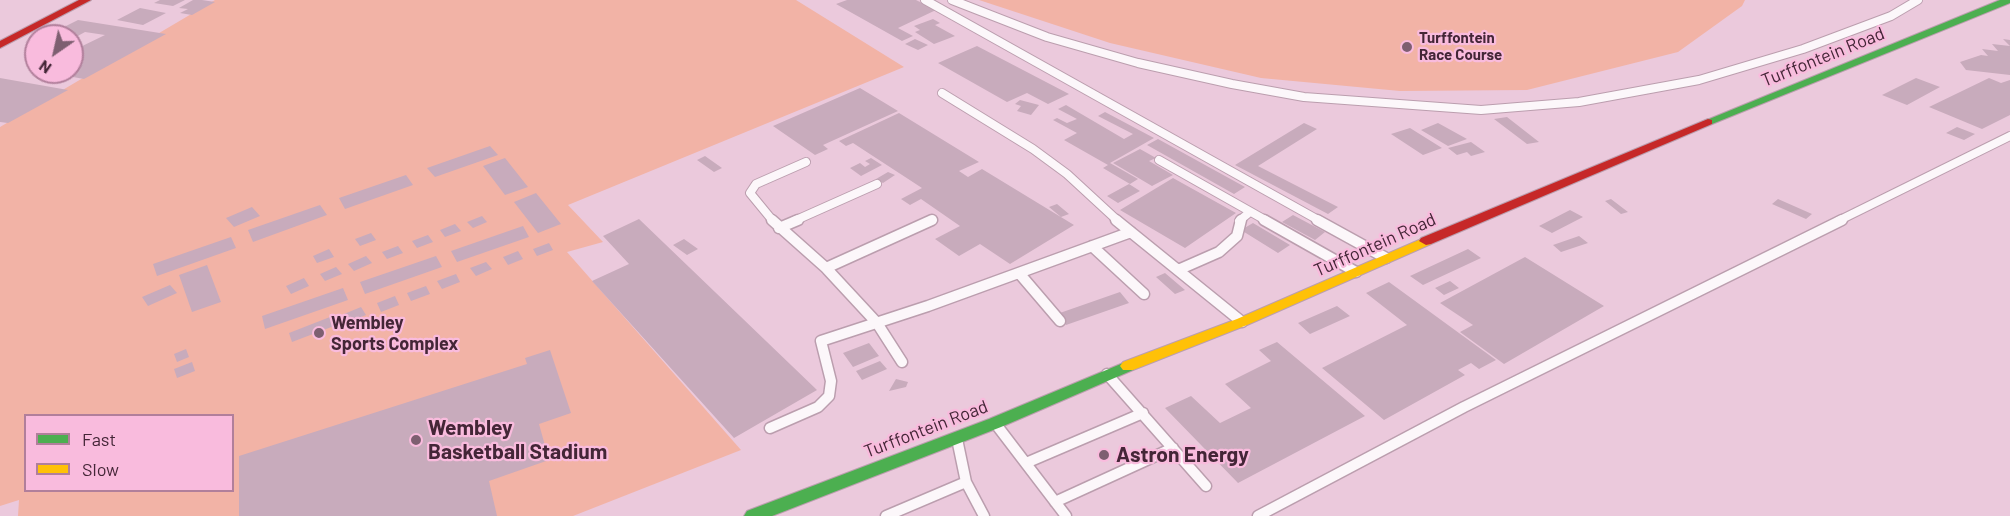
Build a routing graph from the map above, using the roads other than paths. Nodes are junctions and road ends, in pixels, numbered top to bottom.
1 (86, 0) edge
2 (925, 0) edge
3 (952, 0) edge
4 (1918, 0) edge
5 (2008, 0) edge
6 (0, 45) edge
7 (942, 93) dead end
8 (2010, 136) edge
9 (1159, 160) dead end
10 (806, 162) dead end
11 (878, 184) dead end
12 (1250, 212) junction
13 (933, 220) dead end
14 (780, 228) junction
15 (1131, 232) junction
16 (1092, 246) junction
17 (1386, 258) junction
18 (826, 268) junction
19 (1178, 270) junction
20 (1019, 273) junction
21 (1358, 273) junction
22 (1144, 294) dead end
23 (1060, 321) dead end
24 (1242, 322) junction
25 (877, 323) junction
26 (902, 362) dead end
27 (1107, 374) junction
28 (1143, 413) junction
29 (995, 423) junction
30 (770, 428) dead end
31 (957, 437) junction
32 (1173, 448) junction
33 (1026, 463) junction
34 (966, 482) junction
35 (1206, 486) dead end
36 (1055, 502) junction
37 (753, 516) edge
38 (886, 516) edge
39 (984, 516) edge
40 (1066, 516) edge
41 (1258, 516) edge

1 - 6 street
2 - 17 lane
3 - 4 lane
5 - 17 street, Turffontein Road
7 - 15 lane
8 - 41 lane
9 - 12 lane
10 - 14 lane
11 - 14 lane
12 - 19 lane
12 - 21 lane
13 - 18 lane
14 - 18 lane
15 - 16 lane
15 - 19 lane
16 - 20 lane
16 - 22 lane
17 - 21 street, Turffontein Road
18 - 25 lane
19 - 24 lane
20 - 23 lane
20 - 25 lane
21 - 24 street, Turffontein Road
24 - 27 street, Turffontein Road
25 - 26 lane
25 - 30 lane
27 - 28 lane
27 - 29 street, Turffontein Road
28 - 32 lane
28 - 33 lane
29 - 31 street, Turffontein Road
29 - 33 lane
31 - 34 lane
31 - 37 street, Turffontein Road
32 - 35 lane
32 - 36 lane
33 - 36 lane
34 - 38 lane
34 - 39 lane
36 - 40 lane

